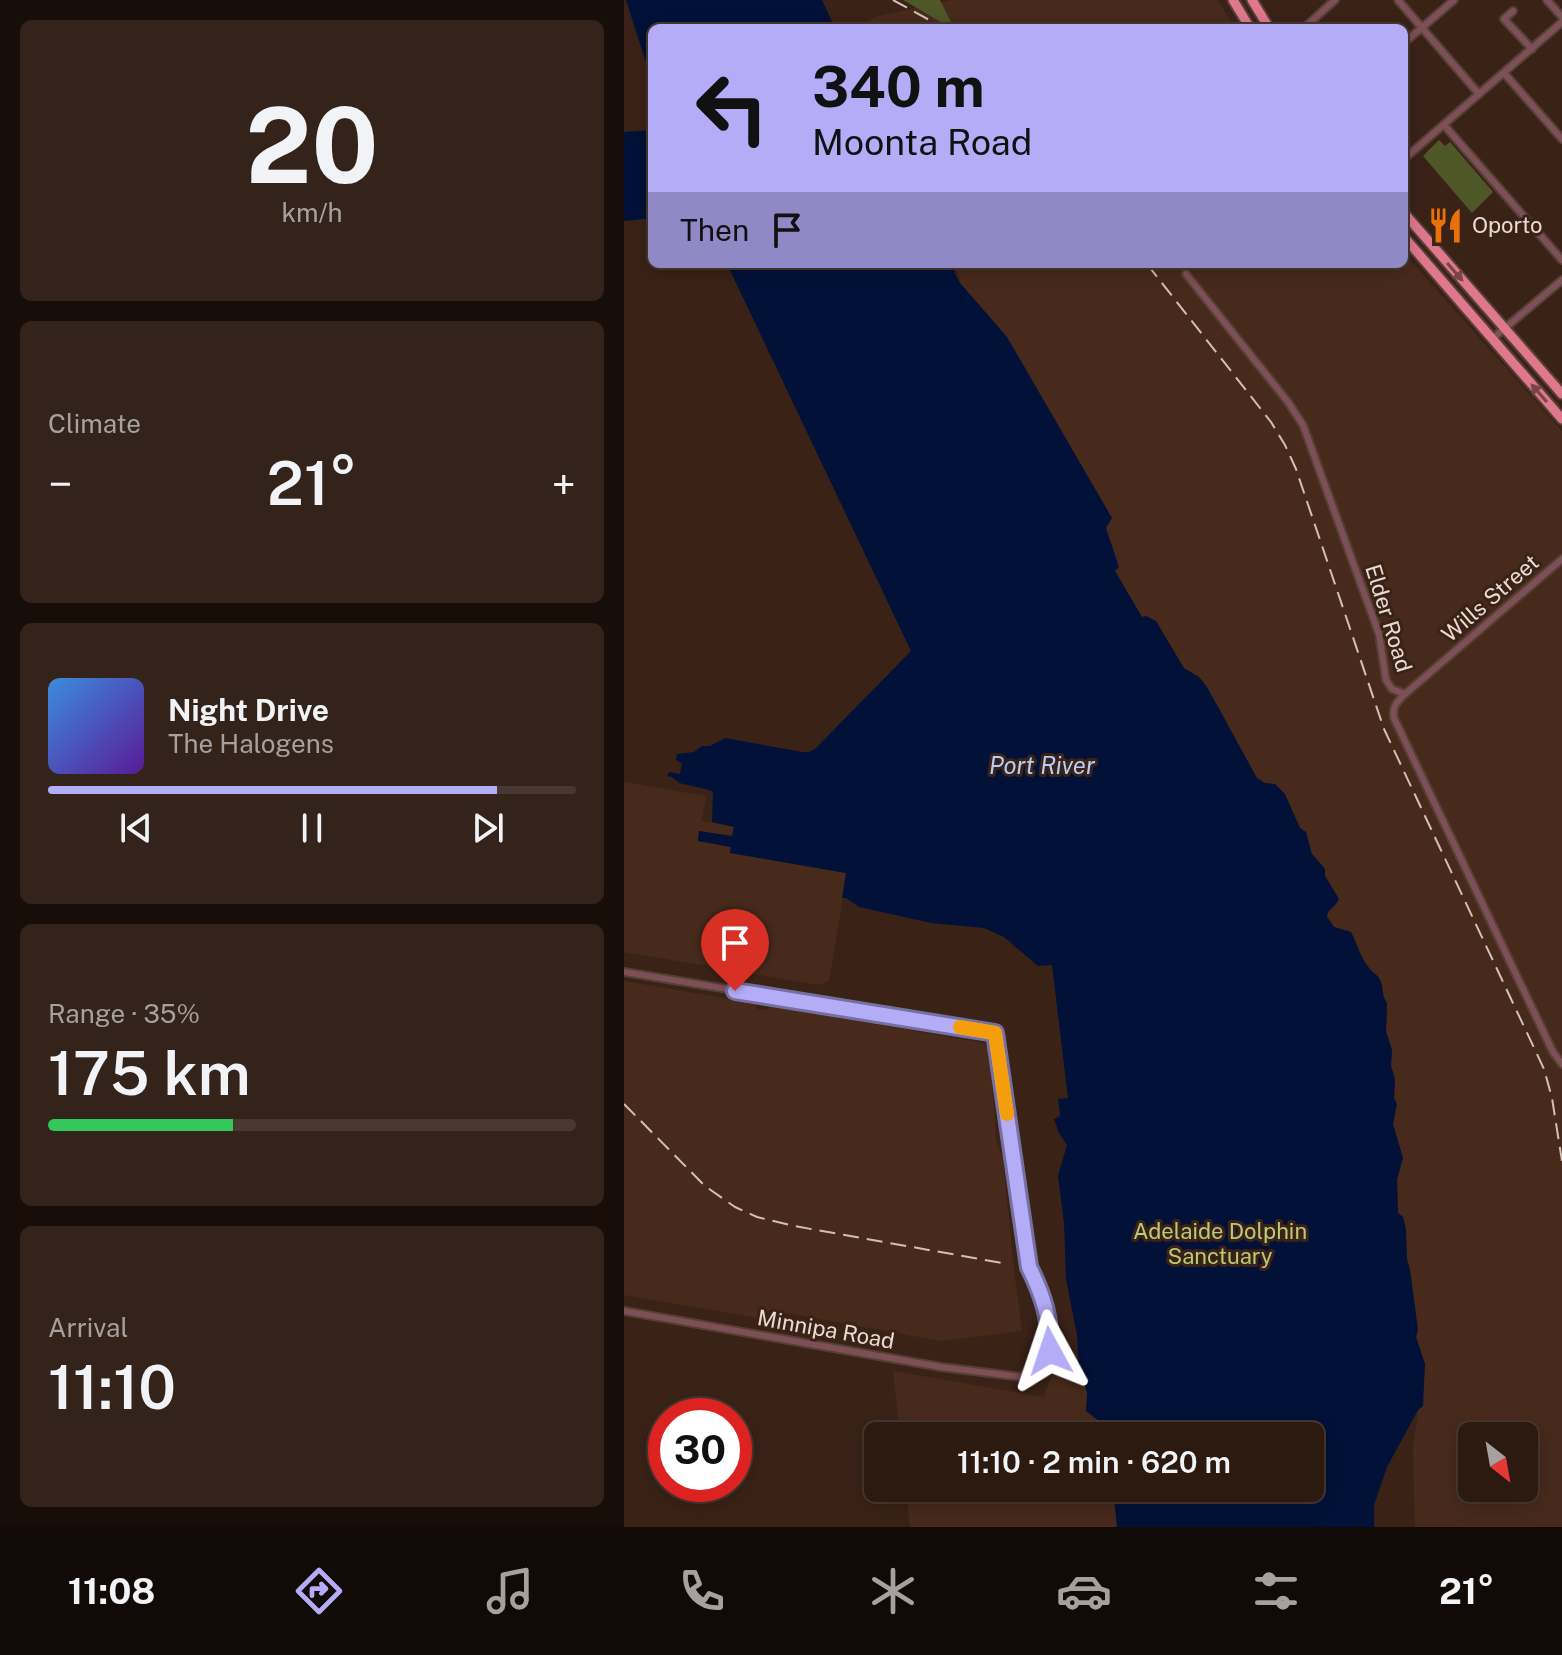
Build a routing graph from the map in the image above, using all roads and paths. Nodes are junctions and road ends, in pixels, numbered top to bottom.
1 (1233, 0) edge
2 (1252, 0) edge
3 (1335, 0) edge
4 (1398, 0) edge
5 (1454, 0) edge
6 (1547, 0) edge
7 (1513, 11) dead end
8 (1562, 22) edge
9 (1248, 24) edge
10 (1267, 24) edge
11 (1308, 24) edge
12 (1422, 28) junction
13 (1408, 40) edge
14 (1532, 49) junction
15 (1504, 73) junction
16 (1479, 94) junction
17 (1444, 125) junction
18 (1562, 139) edge
19 (1408, 156) edge
20 (1408, 218) edge
21 (1408, 242) edge
22 (1562, 260) edge
23 (1186, 274) dead end
24 (1562, 280) edge
25 (1504, 330) junction
26 (1492, 339) junction
27 (1562, 394) edge
28 (1562, 419) edge
29 (1562, 559) edge
30 (1405, 694) junction
31 (624, 972) edge
32 (1562, 1064) edge
33 (624, 1311) edge

1 - 9 highway
2 - 10 highway
3 - 11 street
4 - 12 street
5 - 12 street
6 - 8 street
7 - 14 street
8 - 14 street
12 - 13 street
12 - 16 street
14 - 15 street
15 - 16 street
15 - 18 street
16 - 17 street
17 - 19 street
17 - 22 street
20 -> 25 highway
21 - 26 highway
23 - 30 street, Elder Road
24 - 25 street
25 - 26 street
25 - 27 highway
28 -> 26 highway
29 - 30 street, Wills Street
30 - 32 street, Elder Road
31 - 33 street, Minnipa Road

